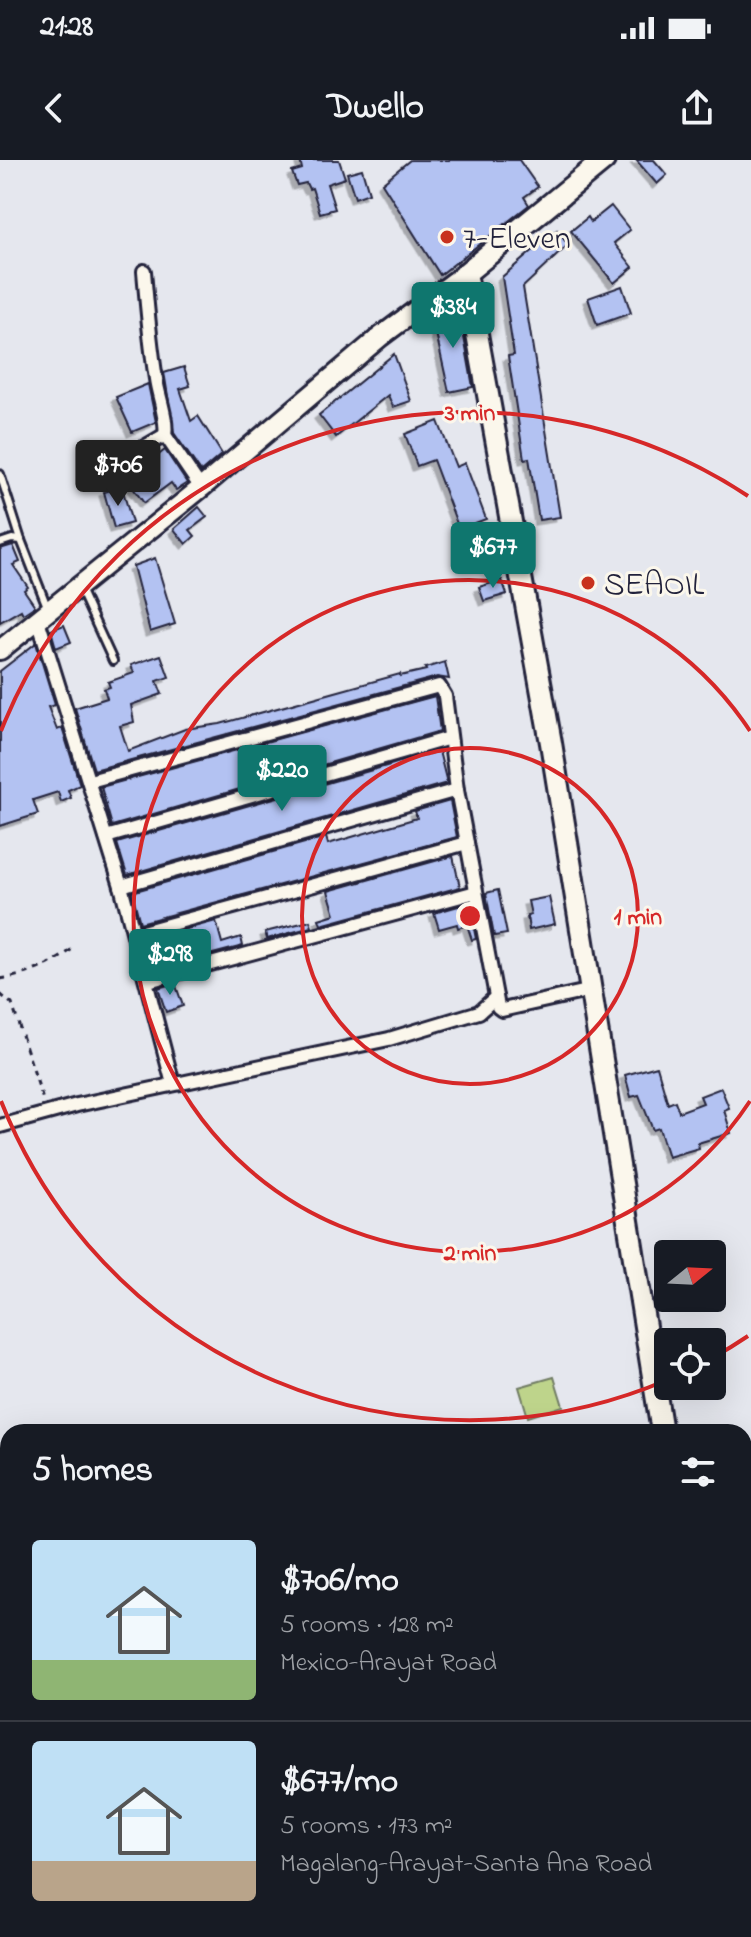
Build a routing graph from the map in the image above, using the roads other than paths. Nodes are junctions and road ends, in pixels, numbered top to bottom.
1 (604, 160) edge
2 (144, 271) dead end
3 (466, 273) junction
4 (165, 435) junction
5 (131, 455) dead end
6 (0, 474) edge
7 (201, 488) junction
8 (21, 540) junction
9 (0, 543) edge
10 (78, 586) junction
11 (43, 615) junction
12 (0, 650) edge
13 (113, 661) dead end
14 (450, 738) junction
15 (90, 781) junction
16 (457, 790) junction
17 (106, 837) junction
18 (467, 843) junction
19 (121, 886) junction
20 (476, 892) junction
21 (135, 934) junction
22 (148, 981) junction
23 (592, 990) junction
24 (496, 997) junction
25 (173, 1084) junction
26 (0, 1126) edge
27 (661, 1424) edge

1 - 3 main road
2 - 4 street
3 - 7 main road
3 - 23 main road
4 - 5 street
4 - 7 street
6 - 8 lane
7 - 10 main road
8 - 9 lane
8 - 11 lane
10 - 11 main road
10 - 13 lane
11 - 12 main road
11 - 15 street
14 - 15 street
14 - 16 street
14 - 17 street
15 - 17 street
16 - 18 street
16 - 19 street
17 - 19 street
18 - 20 street
18 - 21 street
19 - 21 street
20 - 22 street
20 - 24 street
21 - 22 street
22 - 25 street
23 - 24 street
23 - 27 main road
24 - 25 street
25 - 26 street

